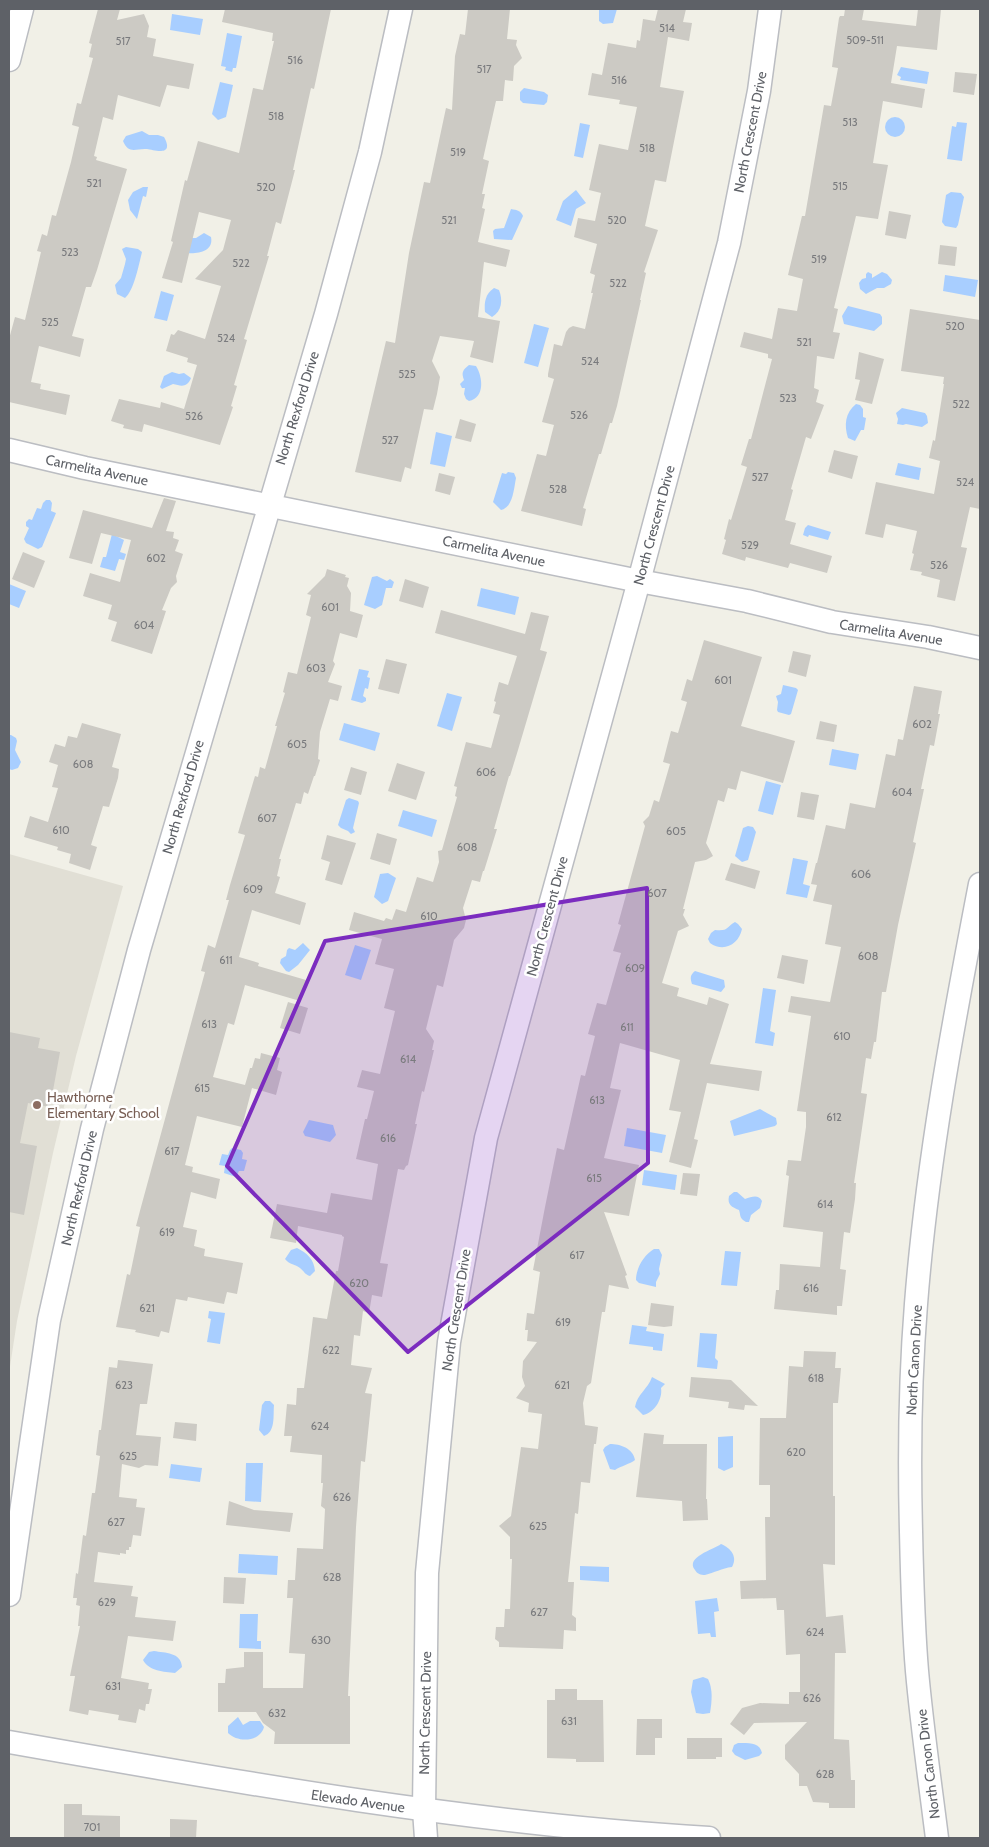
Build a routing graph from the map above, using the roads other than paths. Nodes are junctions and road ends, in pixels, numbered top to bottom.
1 (22, 9) edge
2 (401, 9) edge
3 (770, 9) edge
4 (9, 60) edge
5 (9, 450) edge
6 (268, 504) junction
7 (639, 581) junction
8 (980, 648) edge
9 (980, 884) edge
10 (9, 1595) edge
11 (9, 1742) edge
12 (424, 1810) junction
13 (426, 1838) edge
14 (709, 1838) edge
15 (937, 1838) edge

1 - 4 street
2 - 6 street, North Rexford Drive
3 - 7 street, North Crescent Drive
5 - 6 street, Carmelita Avenue
6 - 7 street, Carmelita Avenue
6 - 10 street, North Rexford Drive
7 - 8 street, Carmelita Avenue
7 - 12 street, North Crescent Drive
9 - 15 street, North Canon Drive
11 - 12 street, Elevado Avenue
12 - 13 street, North Crescent Drive
12 - 14 street, Elevado Avenue

